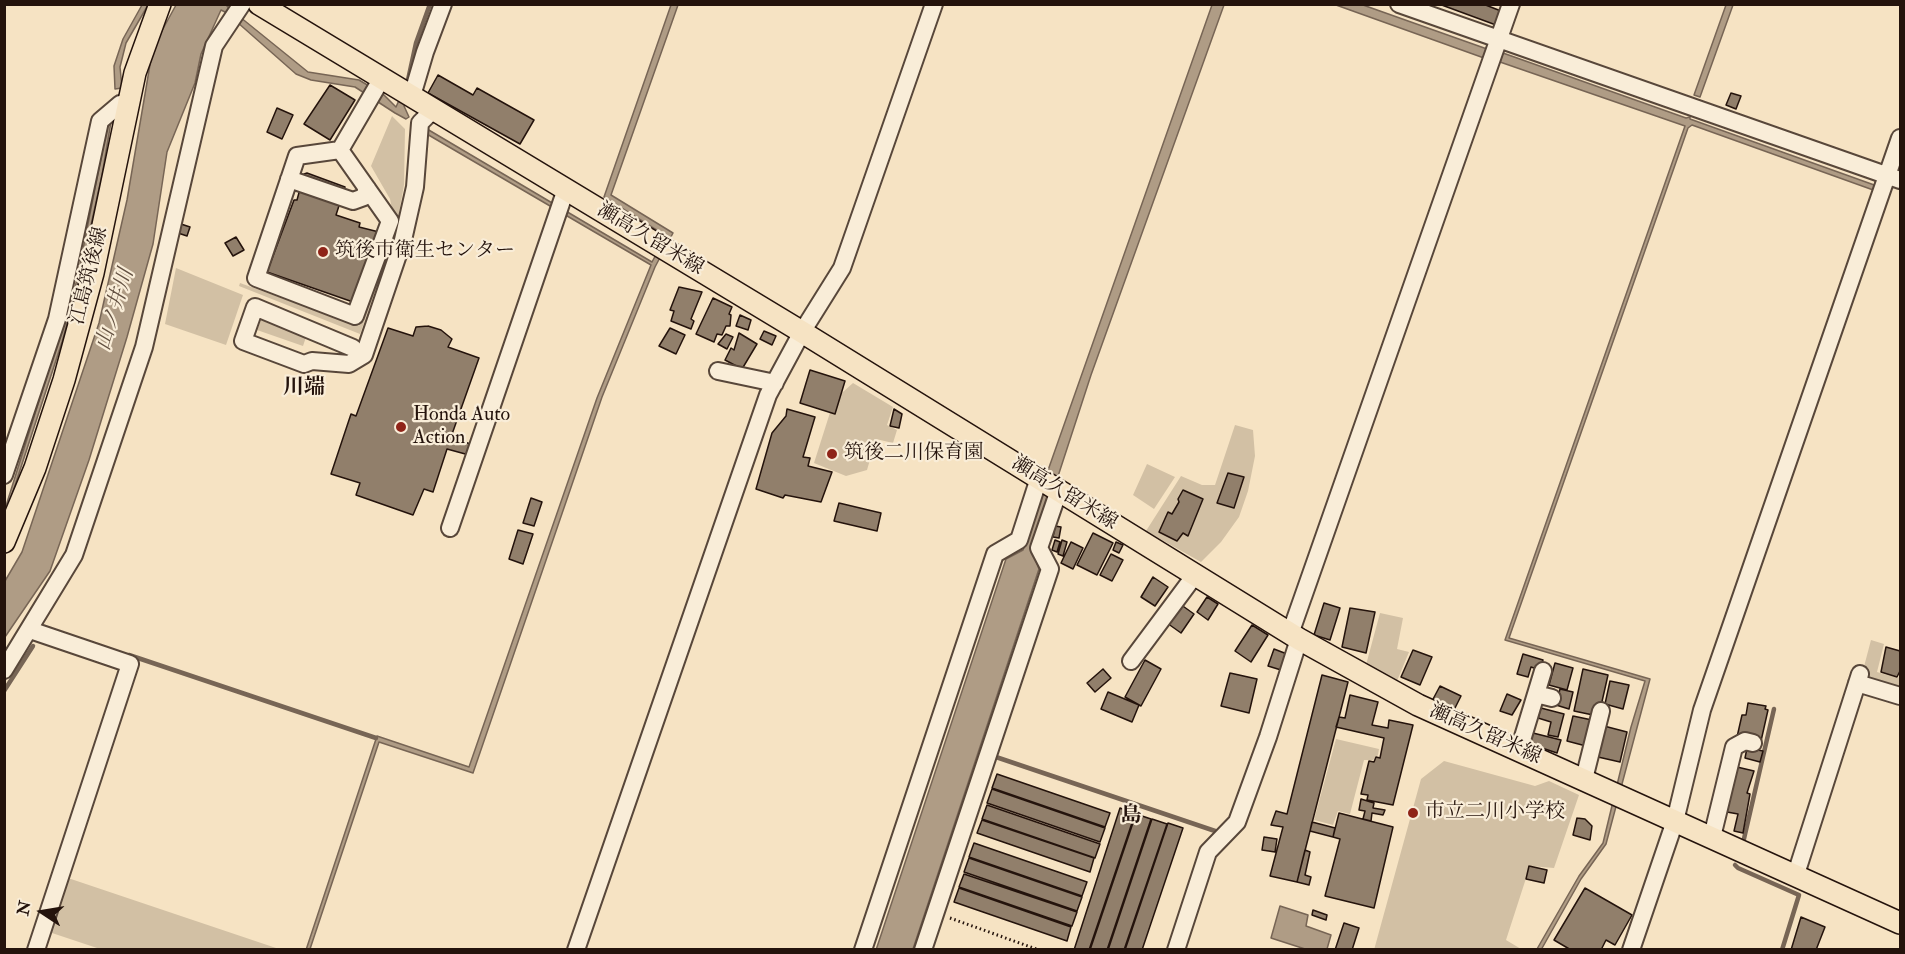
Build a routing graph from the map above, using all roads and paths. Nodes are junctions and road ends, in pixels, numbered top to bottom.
1 (160, 4) edge
2 (242, 4) edge
3 (259, 4) edge
4 (443, 4) edge
5 (934, 4) edge
6 (1399, 4) edge
7 (1511, 4) edge
8 (1499, 40) junction
9 (382, 78) junction
10 (412, 96) junction
11 (128, 105) junction
12 (434, 109) junction
13 (1900, 138) edge
14 (340, 150) junction
15 (1894, 178) edge
16 (289, 179) junction
17 (367, 188) junction
18 (562, 202) junction
19 (802, 332) junction
20 (353, 348) dead end
21 (718, 370) dead end
22 (775, 383) junction
23 (4, 475) edge
24 (1039, 478) junction
25 (1059, 490) junction
26 (450, 528) dead end
27 (4, 542) edge
28 (1195, 575) junction
29 (30, 630) junction
30 (1295, 636) junction
31 (1131, 661) dead end
32 (4, 670) edge
33 (1543, 671) dead end
34 (1900, 696) edge
35 (1601, 711) dead end
36 (1753, 743) dead end
37 (1519, 750) junction
38 (1584, 779) junction
39 (1675, 821) junction
40 (1712, 837) junction
41 (1796, 874) junction
42 (935, 913) junction
43 (1900, 923) edge
44 (36, 950) edge
45 (576, 950) edge
46 (863, 950) edge
47 (924, 950) edge
48 (1039, 950) edge
49 (1176, 950) edge
50 (1631, 950) edge

1 - 11 main road, 江島筑後線
2 - 29 street
3 - 9 main road, 瀬高久留米線
4 - 10 street
5 - 19 street
6 - 8 street
7 - 8 street
8 - 15 street
8 - 30 street
9 - 10 main road, 瀬高久留米線
9 - 14 street
10 - 12 main road, 瀬高久留米線
11 - 23 street
11 - 27 main road, 江島筑後線
12 - 18 main road, 瀬高久留米線
12 - 20 street
13 - 15 street
14 - 16 street
14 - 17 street
15 - 39 street
16 - 17 street
16 - 17 street
18 - 19 main road, 瀬高久留米線
18 - 26 street
19 - 22 street
19 - 24 main road, 瀬高久留米線
21 - 22 street
22 - 45 street
24 - 25 main road, 瀬高久留米線
24 - 46 street
25 - 28 main road, 瀬高久留米線
25 - 42 street
28 - 30 main road, 瀬高久留米線
28 - 31 street
29 - 32 street
29 - 44 street
30 - 37 main road, 瀬高久留米線
30 - 49 street
33 - 37 street
34 - 41 street
35 - 38 street
36 - 40 street
37 - 38 main road, 瀬高久留米線
38 - 39 main road, 瀬高久留米線
39 - 40 main road, 瀬高久留米線
39 - 50 street
40 - 41 main road, 瀬高久留米線
41 - 43 main road, 瀬高久留米線
42 - 47 street
42 - 48 path

